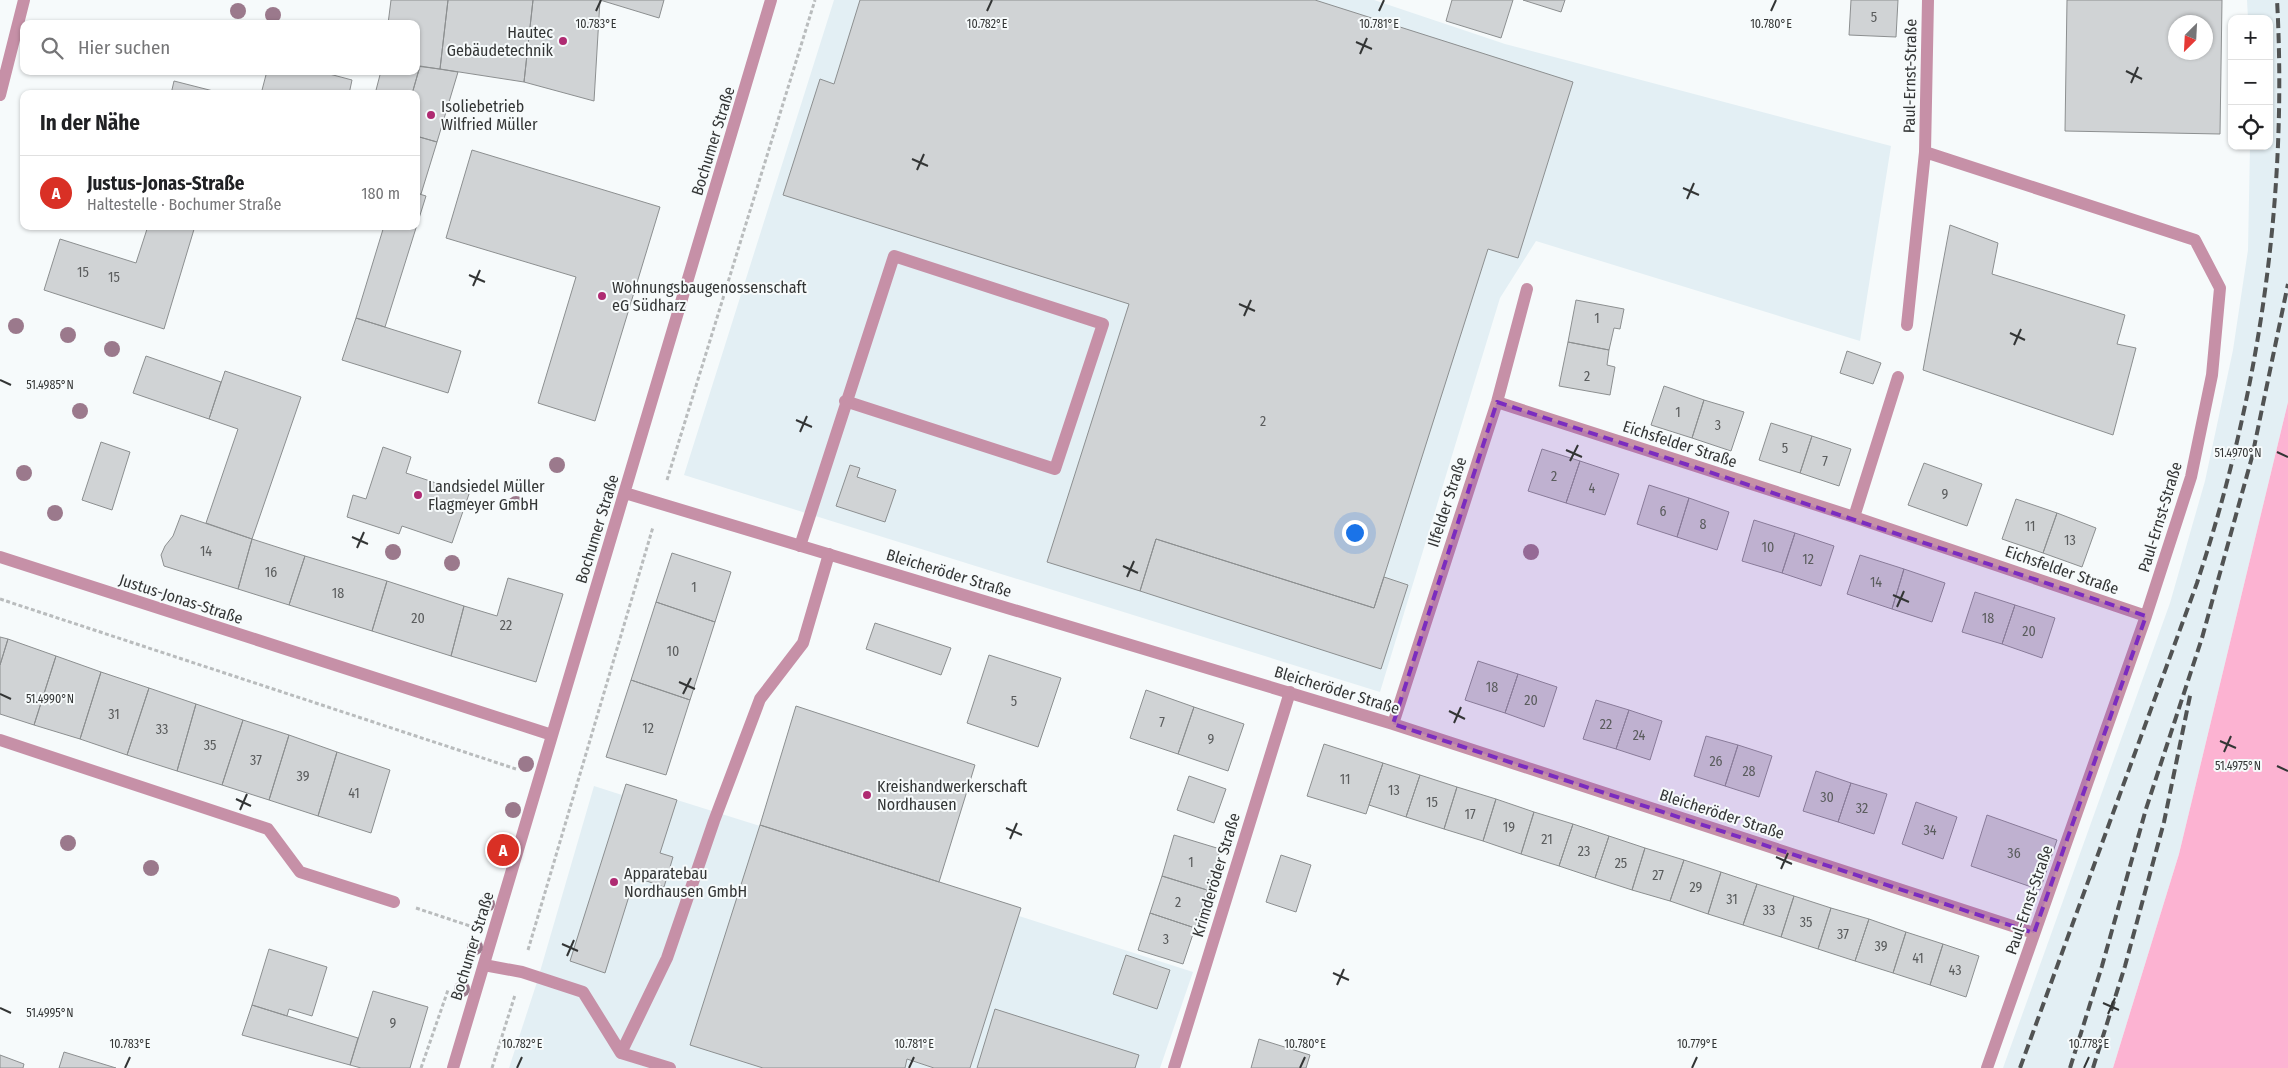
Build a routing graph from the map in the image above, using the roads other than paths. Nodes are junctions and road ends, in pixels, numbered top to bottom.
1 (24, 0) edge
2 (771, 0) edge
3 (1928, 0) edge
4 (23, 20) edge
5 (20, 33) edge
6 (0, 96) edge
7 (1924, 152) junction
8 (1527, 289) dead end
9 (1907, 325) dead end
10 (1898, 377) dead end
11 (846, 401) junction
12 (1497, 402) junction
13 (625, 493) junction
14 (1854, 517) junction
15 (800, 546) junction
16 (829, 554) junction
17 (0, 557) edge
18 (2146, 616) junction
19 (1290, 692) junction
20 (1393, 724) junction
21 (552, 735) junction
22 (0, 740) edge
23 (394, 902) road end
24 (2034, 933) junction
25 (484, 965) junction
26 (621, 1053) junction
27 (453, 1068) edge
28 (670, 1068) edge
29 (1174, 1068) edge
30 (1987, 1068) edge

1 - 4 street
2 - 13 street, Bochumer Straße
3 - 7 street, Paul-Ernst-Straße
5 - 6 street
7 - 9 street, Paul-Ernst-Straße
7 - 18 street, Paul-Ernst-Straße
8 - 12 street, Ilfelder Straße
10 - 14 street
11 - 11 street
11 - 15 street
12 - 14 street, Eichsfelder Straße
12 - 20 street, Ilfelder Straße
13 - 15 street, Bleicheröder Straße
13 - 21 street, Bochumer Straße
14 - 18 street, Eichsfelder Straße
15 - 16 street, Bleicheröder Straße
16 - 19 street, Bleicheröder Straße
16 - 26 street
17 - 21 street, Justus-Jonas-Straße
18 - 24 street, Paul-Ernst-Straße
19 - 20 street, Bleicheröder Straße
19 - 29 street, Krimderöder Straße
20 - 24 street, Bleicheröder Straße
21 - 25 street, Bochumer Straße
22 - 23 street
24 - 30 street, Paul-Ernst-Straße
25 - 26 street
25 - 27 street, Bochumer Straße
26 - 28 street

